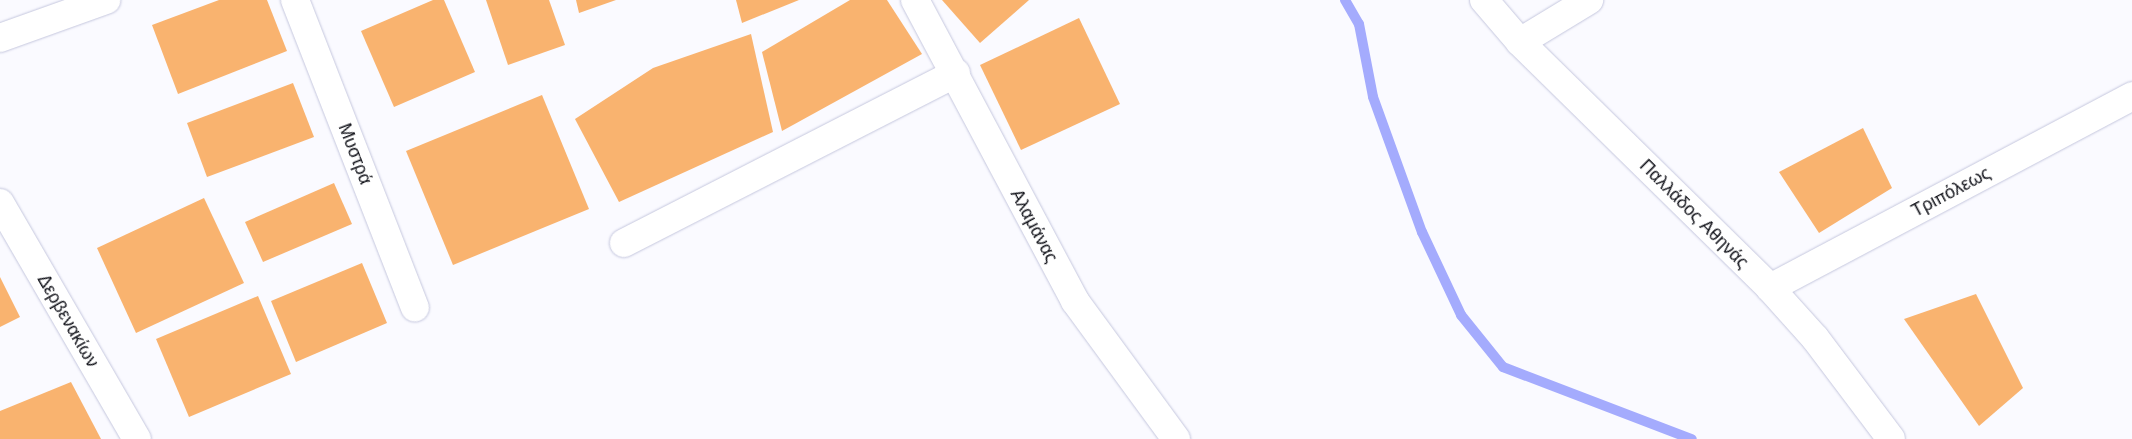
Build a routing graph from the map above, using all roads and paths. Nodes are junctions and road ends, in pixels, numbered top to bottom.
1 (106, 0) edge
2 (294, 0) edge
3 (915, 0) edge
4 (1484, 0) edge
5 (1589, 0) edge
6 (0, 38) edge
7 (1520, 42) junction
8 (956, 73) junction
9 (2132, 96) edge
10 (0, 203) edge
11 (624, 243) dead end
12 (1770, 288) junction
13 (415, 307) dead end
14 (137, 439) edge
15 (1176, 439) edge
16 (1891, 439) edge

1 - 6 street
2 - 13 street, Μυστρά
3 - 8 street, Αλαμάνας
4 - 7 street, Παλλάδος Αθηνάς
5 - 7 street
7 - 12 street, Παλλάδος Αθηνάς
8 - 11 street
8 - 15 street, Αλαμάνας
9 - 12 street, Τριπόλεως
10 - 14 street, Δερβενακίων
12 - 16 street, Παλλάδος Αθηνάς

